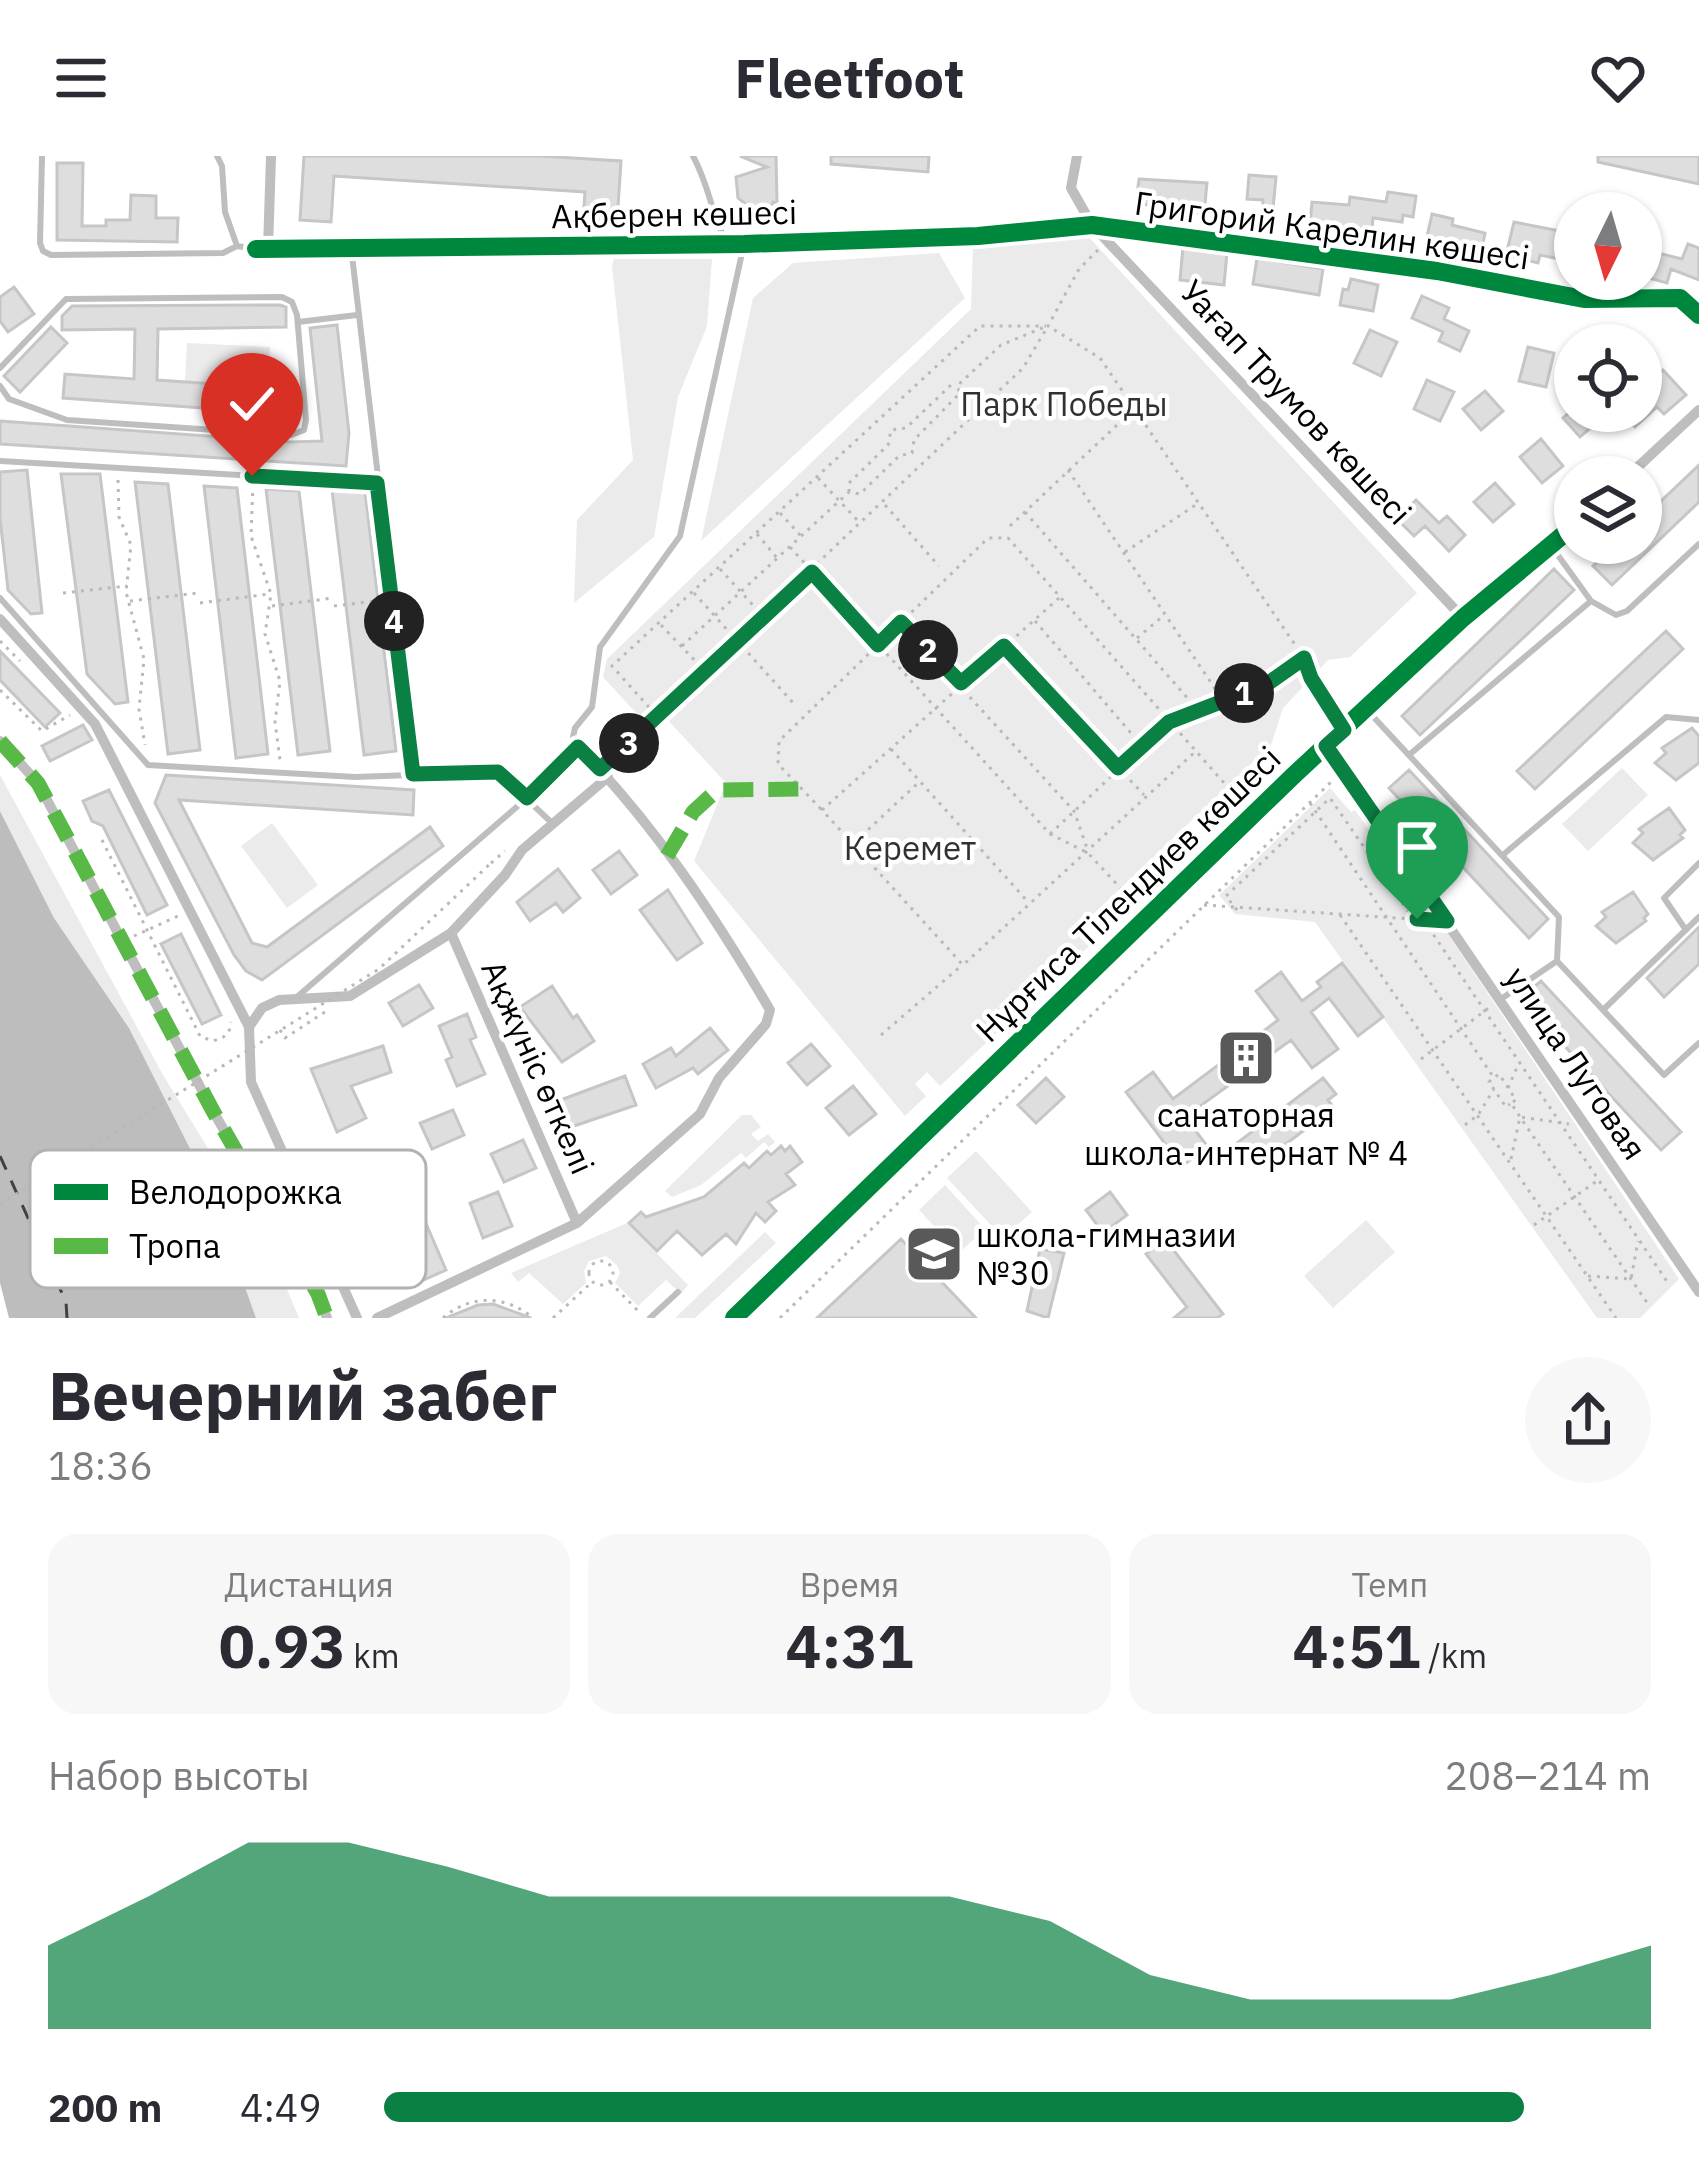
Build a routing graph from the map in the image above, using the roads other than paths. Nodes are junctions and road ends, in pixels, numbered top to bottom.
1 (42, 156) edge
2 (218, 156) edge
3 (271, 156) edge
4 (693, 156) edge
5 (1077, 156) edge
6 (1092, 225) junction
7 (727, 244) junction
8 (744, 244) junction
9 (237, 245) junction
10 (351, 248) junction
11 (262, 249) junction
12 (357, 315) junction
13 (1699, 315) edge
14 (298, 322) junction
15 (0, 368) edge
16 (0, 386) edge
17 (1699, 410) edge
18 (1650, 456) edge
19 (0, 461) edge
20 (377, 483) junction
21 (1554, 541) edge
22 (1550, 544) junction
23 (1699, 544) edge
24 (0, 598) edge
25 (1591, 601) junction
26 (1463, 618) junction
27 (0, 619) edge
28 (1367, 710) junction
29 (1699, 720) edge
30 (0, 741) edge
31 (1326, 746) junction
32 (578, 747) junction
33 (1409, 755) junction
34 (604, 773) junction
35 (413, 774) junction
36 (527, 798) junction
37 (552, 823) junction
38 (1504, 854) junction
39 (1699, 863) edge
40 (1699, 916) edge
41 (1686, 930) junction
42 (451, 933) junction
43 (1557, 961) junction
44 (298, 996) junction
45 (1496, 1003) junction
46 (1604, 1009) junction
47 (249, 1027) junction
48 (1699, 1042) edge
49 (235, 1150) edge
50 (281, 1150) edge
51 (577, 1222) junction
52 (315, 1288) edge
53 (343, 1288) edge
54 (678, 1292) dead end
55 (1699, 1292) edge
56 (327, 1318) edge
57 (356, 1318) edge
58 (377, 1318) edge
59 (648, 1318) edge
60 (734, 1318) edge

1 - 9 lane
2 - 9 lane
3 - 11 street
4 - 7 lane
5 - 6 street, Уағап Трумов көшесі
6 - 8 street, Ақберен көшесі
6 - 13 street, Григорий Карелин көшесі
6 - 26 street, Уағап Трумов көшесі
7 - 8 street, Ақберен көшесі
7 - 10 street, Ақберен көшесі
8 - 32 lane
9 - 11 lane
10 - 11 street, Ақберен көшесі
10 - 12 lane
12 - 14 lane
12 - 20 lane
14 - 15 lane
14 - 16 lane
17 - 18 street
19 - 20 lane
20 - 35 lane
21 - 22 street, Нұрғиса Тілендиев көшесі
22 - 25 lane
22 - 26 street, Нұрғиса Тілендиев көшесі
23 - 25 lane
24 - 35 lane
25 - 33 lane
26 - 28 street, Нұрғиса Тілендиев көшесі
27 - 47 street
28 - 31 street, Нұрғиса Тілендиев көшесі
28 - 33 lane
29 - 38 lane
30 - 49 street
31 - 45 street, улица Луговая
31 - 60 street, Нұрғиса Тілендиев көшесі
32 - 34 street
32 - 36 lane
33 - 38 lane
34 - 37 street
34 - 51 street
35 - 36 lane
36 - 37 lane
36 - 44 lane
37 - 42 street
38 - 43 lane
39 - 41 lane
40 - 41 lane
41 - 46 lane
42 - 44 street
42 - 51 street, Ақжүніс өткелі
43 - 45 lane
43 - 46 lane
44 - 47 street
45 - 55 street, улица Луговая
46 - 48 lane
47 - 50 street
51 - 58 street
52 - 56 street
53 - 57 street
54 - 59 lane

